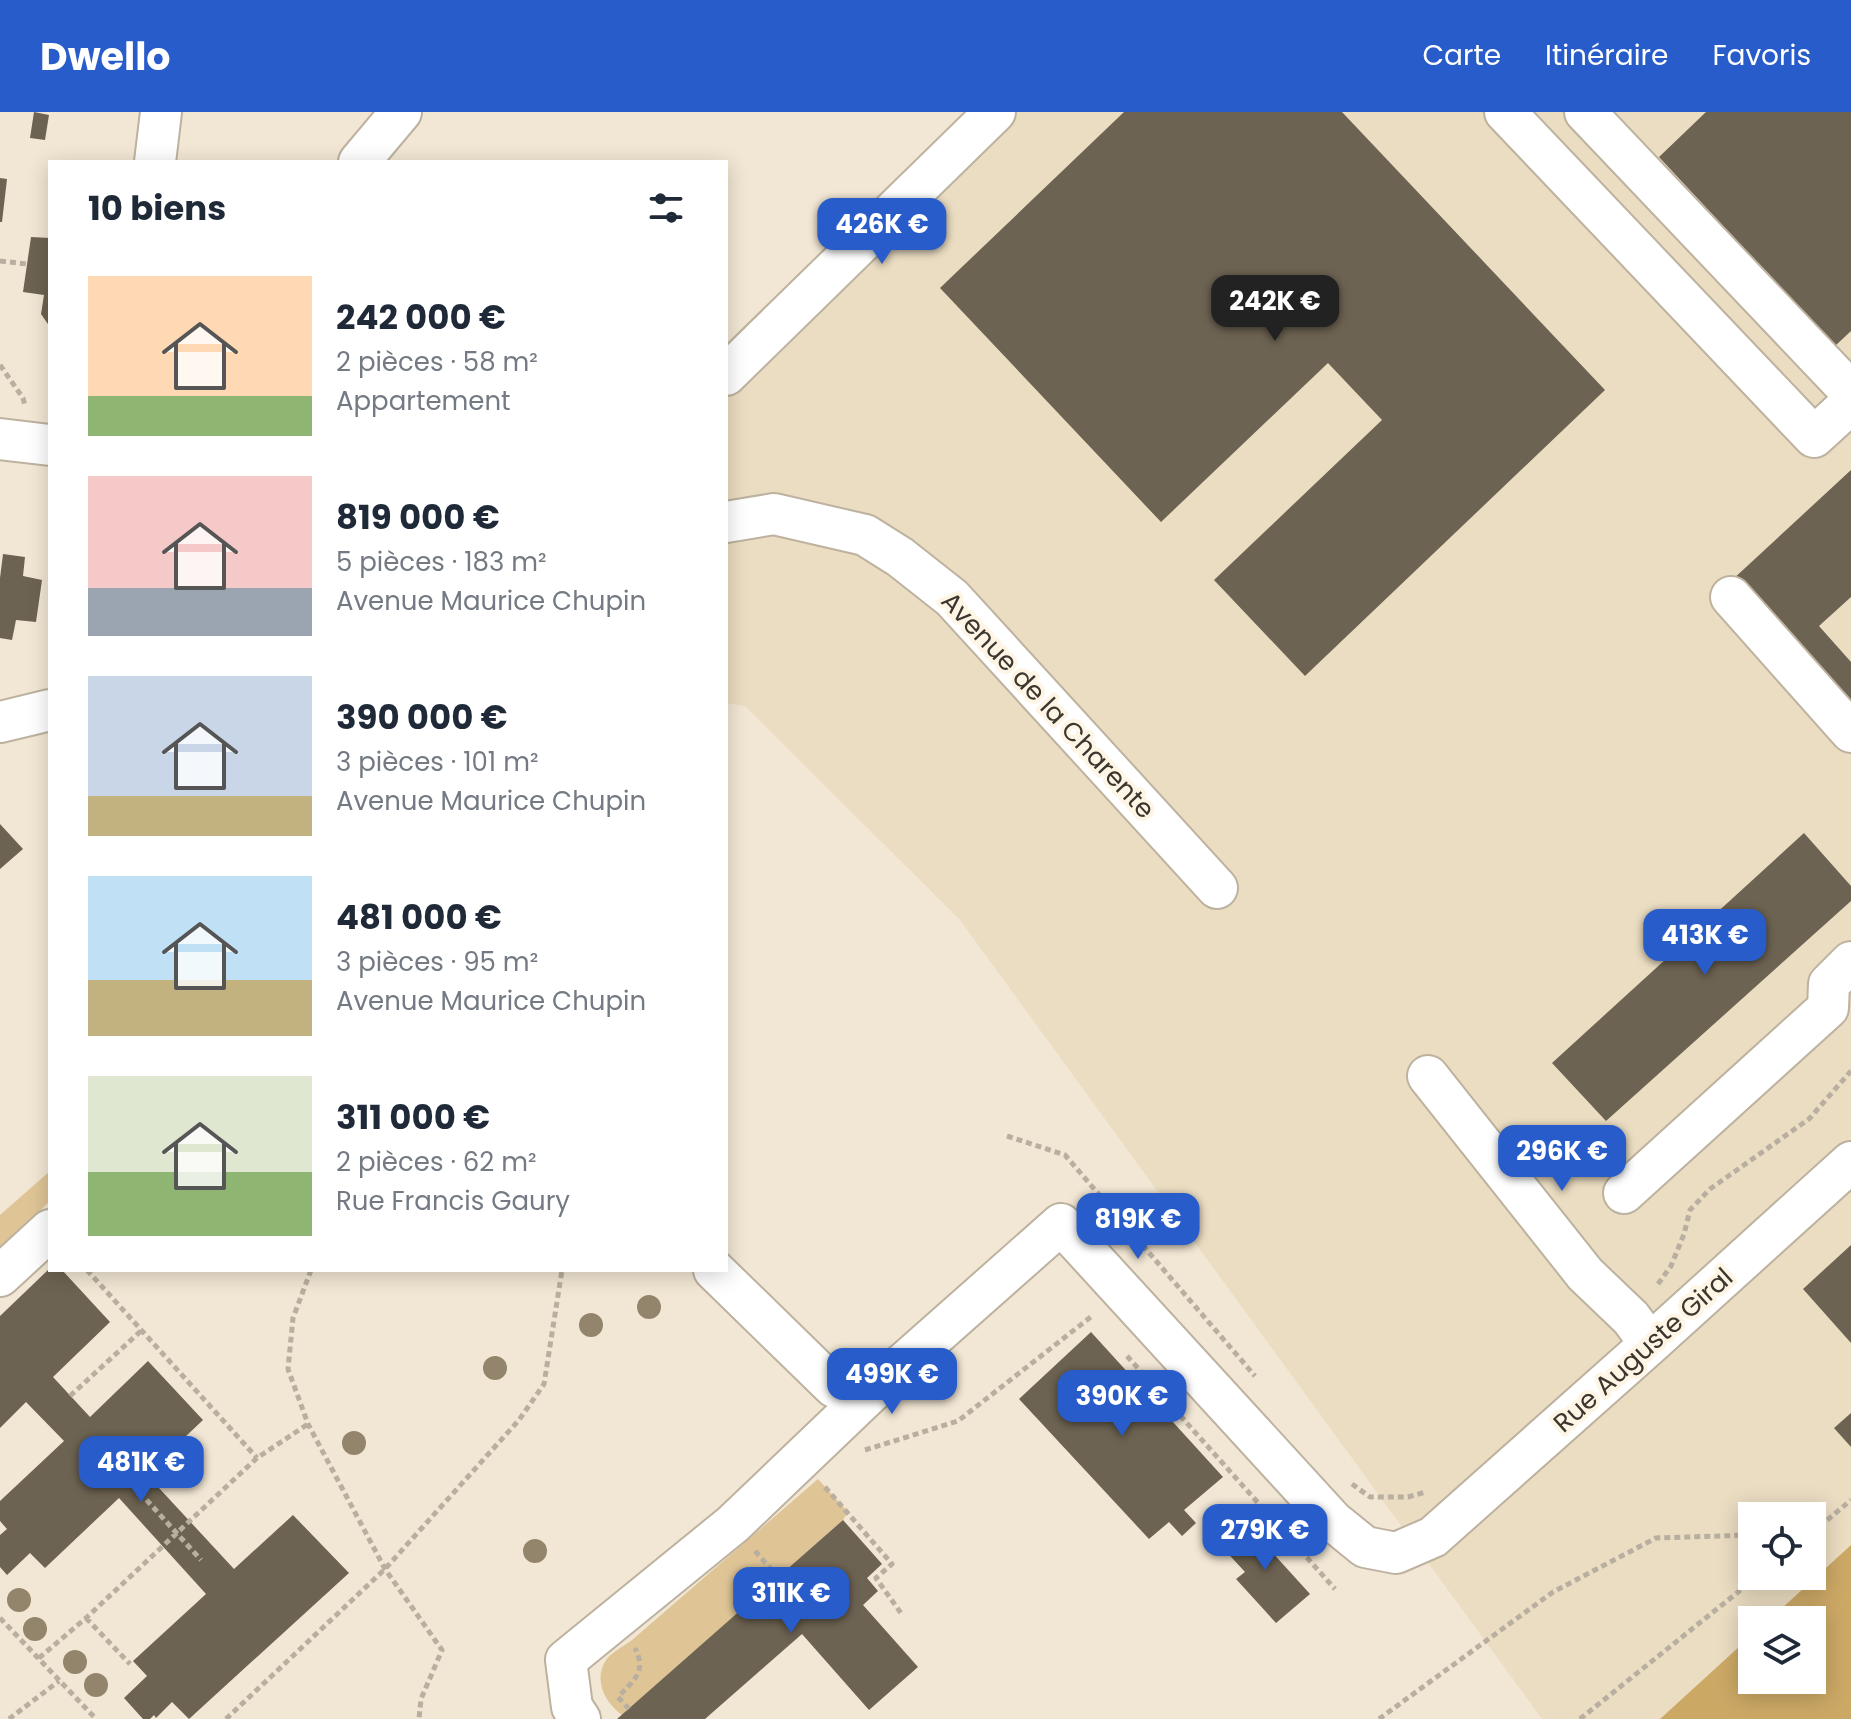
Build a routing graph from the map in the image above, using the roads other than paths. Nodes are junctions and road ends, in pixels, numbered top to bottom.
1 (161, 112) edge
2 (401, 112) edge
3 (995, 112) edge
4 (1505, 112) edge
5 (1585, 112) edge
6 (155, 160) edge
7 (361, 160) edge
8 (728, 373) edge
9 (1851, 392) edge
10 (1851, 403) edge
11 (0, 439) edge
12 (48, 445) edge
13 (728, 522) edge
14 (1731, 597) dead end
15 (48, 710) edge
16 (0, 722) edge
17 (1851, 732) edge
18 (1217, 888) dead end
19 (1851, 962) edge
20 (1428, 1076) dead end
21 (1851, 1162) edge
22 (1624, 1193) dead end
23 (48, 1232) edge
24 (716, 1272) edge
25 (0, 1276) edge
26 (1641, 1331) junction
27 (869, 1394) junction
28 (580, 1719) edge

1 - 6 street
2 - 7 street
3 - 8 street
4 - 10 street
5 - 9 street
11 - 12 street
13 - 18 street, Avenue de la Charente
14 - 17 street
15 - 16 street
19 - 22 street
20 - 26 street
21 - 26 street, Rue Auguste Giral
23 - 25 street
24 - 27 street
26 - 27 street, Rue Auguste Giral
27 - 28 street

